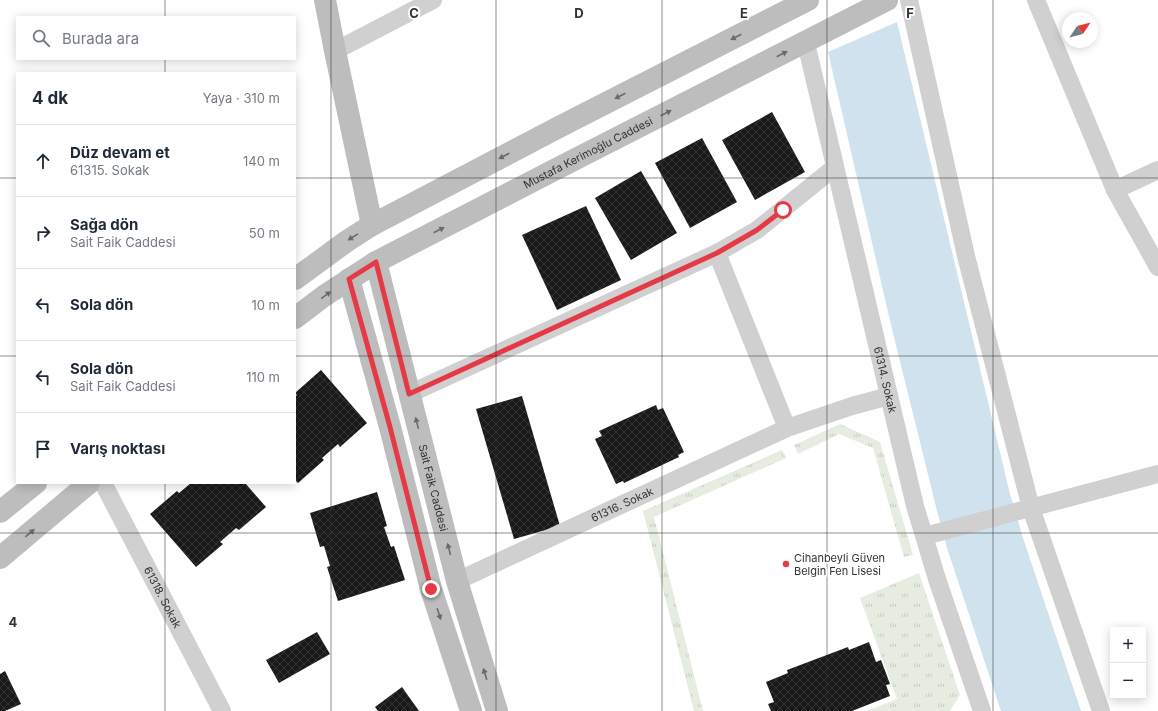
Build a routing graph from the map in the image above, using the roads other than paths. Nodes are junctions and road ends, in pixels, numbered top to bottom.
1 (325, 0) edge
2 (434, 0) edge
3 (808, 0) edge
4 (888, 0) edge
5 (910, 0) edge
6 (1036, 0) edge
7 (806, 43) junction
8 (334, 51) junction
9 (835, 167) junction
10 (1158, 170) edge
11 (1115, 190) junction
12 (372, 225) junction
13 (717, 253) junction
14 (376, 262) junction
15 (1158, 267) edge
16 (296, 278) edge
17 (349, 279) junction
18 (296, 317) edge
19 (409, 394) junction
20 (889, 396) junction
21 (786, 428) junction
22 (1158, 474) edge
23 (35, 484) edge
24 (88, 484) edge
25 (104, 484) edge
26 (1031, 508) junction
27 (0, 512) edge
28 (926, 536) junction
29 (0, 558) edge
30 (457, 581) junction
31 (222, 711) edge
32 (471, 711) edge
33 (498, 711) edge
34 (982, 711) edge
35 (1101, 711) edge

1 - 8 main road
2 - 8 street
3 -> 12 main road
4 - 7 main road, Mustafa Kerimoğlu Caddesi
5 - 26 street
6 - 11 street
7 - 9 street, 61314. Sokak
14 -> 7 main road, Mustafa Kerimoğlu Caddesi
8 - 12 main road
9 - 13 street
9 - 20 street, 61314. Sokak
10 - 11 street
11 - 15 street
12 -> 16 main road
13 - 19 street
13 - 21 street
14 - 17 main road, Mustafa Kerimoğlu Caddesi
14 - 19 main road, Sait Faik Caddesi
18 -> 17 main road, Mustafa Kerimoğlu Caddesi
17 -> 32 main road
30 -> 19 main road, Sait Faik Caddesi
20 - 21 street, 61316. Sokak
20 - 28 street, 61314. Sokak
21 - 30 street, 61316. Sokak
22 - 26 street
23 - 27 main road
29 -> 24 main road
25 - 31 street, 61318. Sokak
26 - 28 street
26 - 35 street
28 - 34 street, 61314. Sokak
33 -> 30 main road, Sait Faik Caddesi

